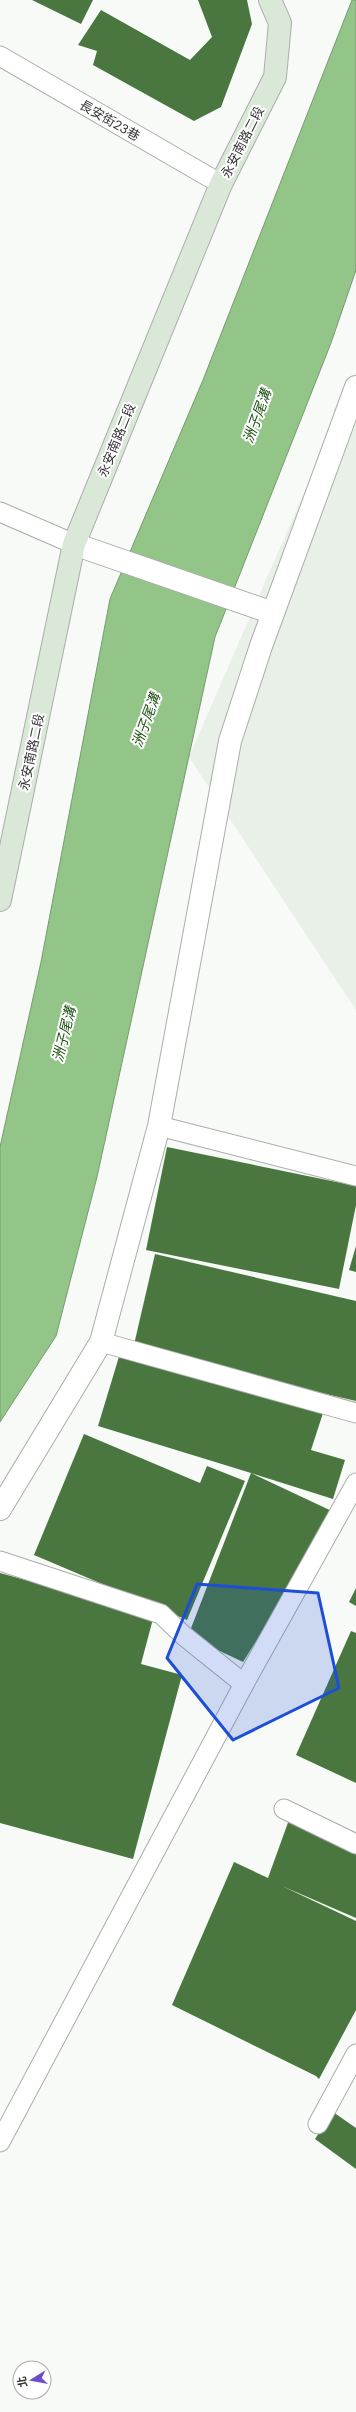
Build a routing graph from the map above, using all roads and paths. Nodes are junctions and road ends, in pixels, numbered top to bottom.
1 (270, 0) edge
2 (0, 56) edge
3 (221, 184) junction
4 (356, 387) edge
5 (0, 512) edge
6 (74, 544) junction
7 (274, 613) junction
8 (0, 900) edge
9 (159, 1126) junction
10 (356, 1176) edge
11 (101, 1342) junction
12 (356, 1413) edge
13 (356, 1483) edge
14 (0, 1509) edge
15 (0, 1561) edge
16 (244, 1684) junction
17 (284, 1809) dead end
18 (356, 1844) edge
19 (356, 2054) edge
20 (318, 2124) dead end
21 (0, 2142) edge

1 - 3 main road, 永安南路二段
2 - 3 lane, 長安街23巷
3 - 6 main road, 永安南路二段
4 - 7 street
5 - 6 lane
6 - 7 street
6 - 8 main road, 永安南路二段
7 - 9 street
9 - 10 lane
9 - 11 street
11 - 12 lane
11 - 14 street
13 - 16 lane
15 - 16 lane
16 - 21 lane
17 - 18 lane
19 - 20 lane

